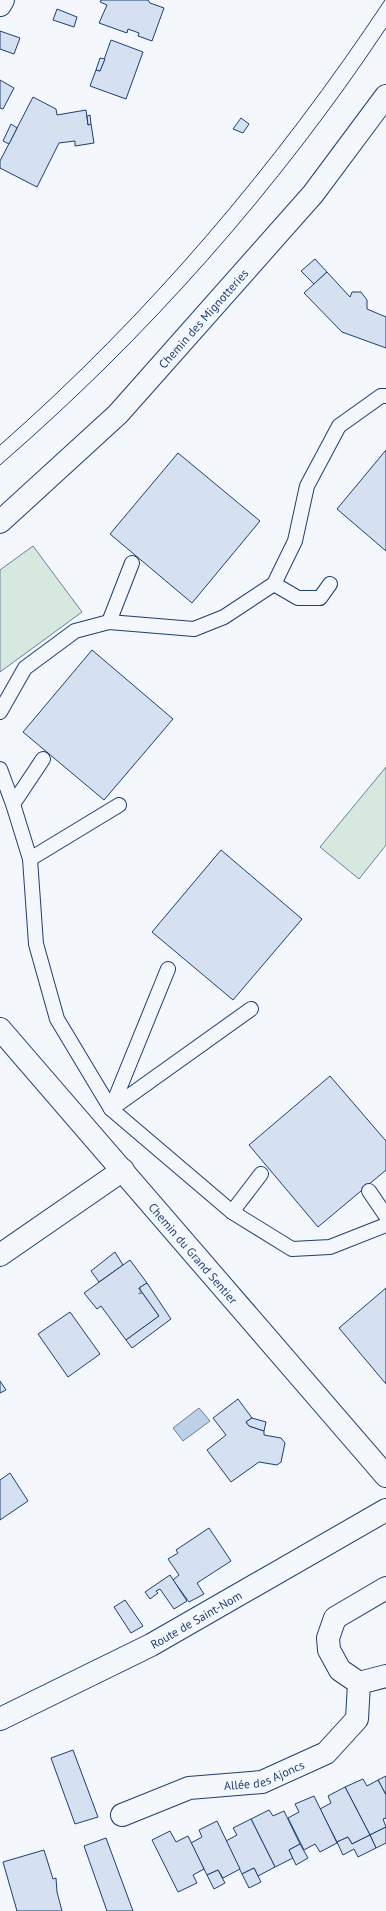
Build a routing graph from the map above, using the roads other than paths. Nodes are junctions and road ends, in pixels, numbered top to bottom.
1 (2, 0) edge
2 (0, 5) edge
3 (386, 96) edge
4 (386, 396) edge
5 (0, 522) edge
6 (132, 563) dead end
7 (274, 584) junction
8 (330, 584) dead end
9 (109, 622) junction
10 (0, 712) edge
11 (43, 760) dead end
12 (0, 769) edge
13 (13, 804) junction
14 (119, 805) dead end
15 (30, 860) junction
16 (168, 969) dead end
17 (251, 1009) dead end
18 (0, 1029) edge
19 (111, 1109) junction
20 (122, 1170) junction
21 (261, 1174) dead end
22 (369, 1191) dead end
23 (232, 1212) junction
24 (386, 1216) edge
25 (386, 1225) edge
26 (0, 1255) edge
27 (386, 1476) edge
28 (386, 1510) edge
29 (386, 1588) edge
30 (386, 1676) edge
31 (358, 1683) junction
32 (0, 1719) edge
33 (122, 1815) dead end

1 - 2 street
3 - 5 street, Chemin des Mignotteries
4 - 7 lane
6 - 9 lane
7 - 8 lane
7 - 9 lane
9 - 10 lane
11 - 13 lane
12 - 13 lane
13 - 15 lane
14 - 15 lane
15 - 19 lane
16 - 19 lane
17 - 19 lane
18 - 20 street, Chemin du Grand Sentier
19 - 23 lane
20 - 26 street
20 - 27 street, Chemin du Grand Sentier
21 - 23 lane
22 - 24 lane
23 - 25 lane
28 - 32 street, Route de Saint-Nom
29 - 31 street
30 - 31 street
31 - 33 street, Allée des Ajoncs

